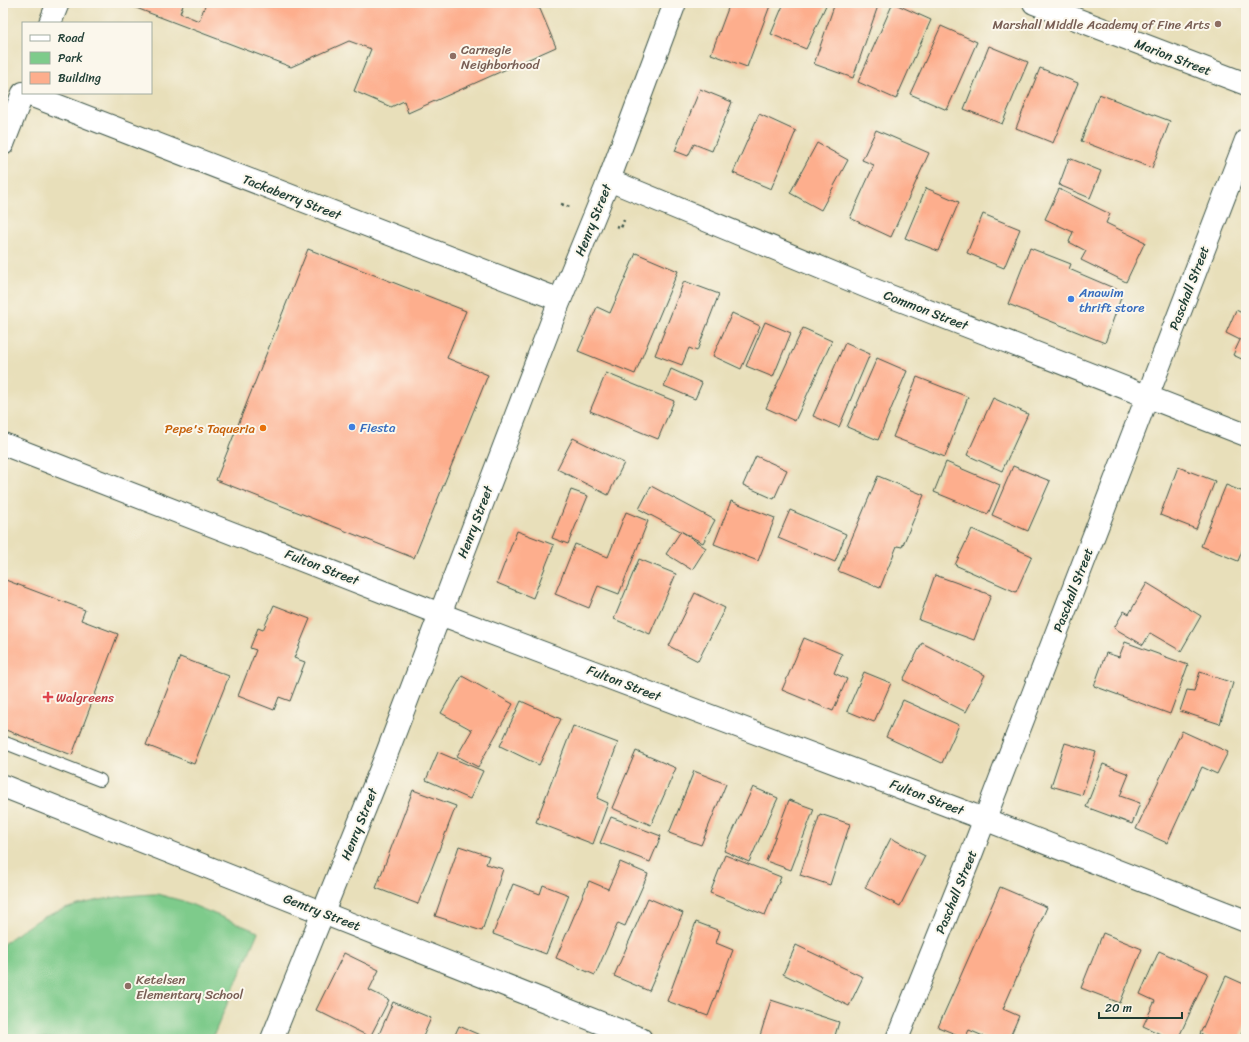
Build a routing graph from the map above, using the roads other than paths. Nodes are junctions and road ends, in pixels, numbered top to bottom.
1 (58, 3) edge
2 (675, 3) edge
3 (1034, 3) edge
4 (50, 22) edge
5 (1246, 84) edge
6 (24, 94) edge
7 (27, 94) edge
8 (1246, 140) edge
9 (3, 144) edge
10 (609, 180) junction
11 (560, 300) junction
12 (1147, 397) junction
13 (1246, 435) edge
14 (3, 444) edge
15 (440, 614) junction
16 (3, 742) edge
17 (100, 780) dead end
18 (3, 786) edge
19 (984, 819) junction
20 (323, 913) junction
21 (1246, 921) edge
22 (272, 1039) edge
23 (641, 1039) edge
24 (897, 1039) edge

1 - 4 street
2 - 10 street, Henry Street
3 - 5 street, Marion Street
6 - 9 street
7 - 11 street, Tackaberry Street
8 - 12 street, Paschall Street
10 - 11 street, Henry Street
10 - 12 street, Common Street
11 - 15 street, Henry Street
12 - 13 street, Common Street
12 - 19 street, Paschall Street
14 - 15 street, Fulton Street
15 - 19 street, Fulton Street
15 - 20 street, Henry Street
16 - 17 lane
18 - 20 street, Gentry Street
19 - 21 street, Fulton Street
19 - 24 street, Paschall Street
20 - 22 street, Henry Street
20 - 23 street, Gentry Street

